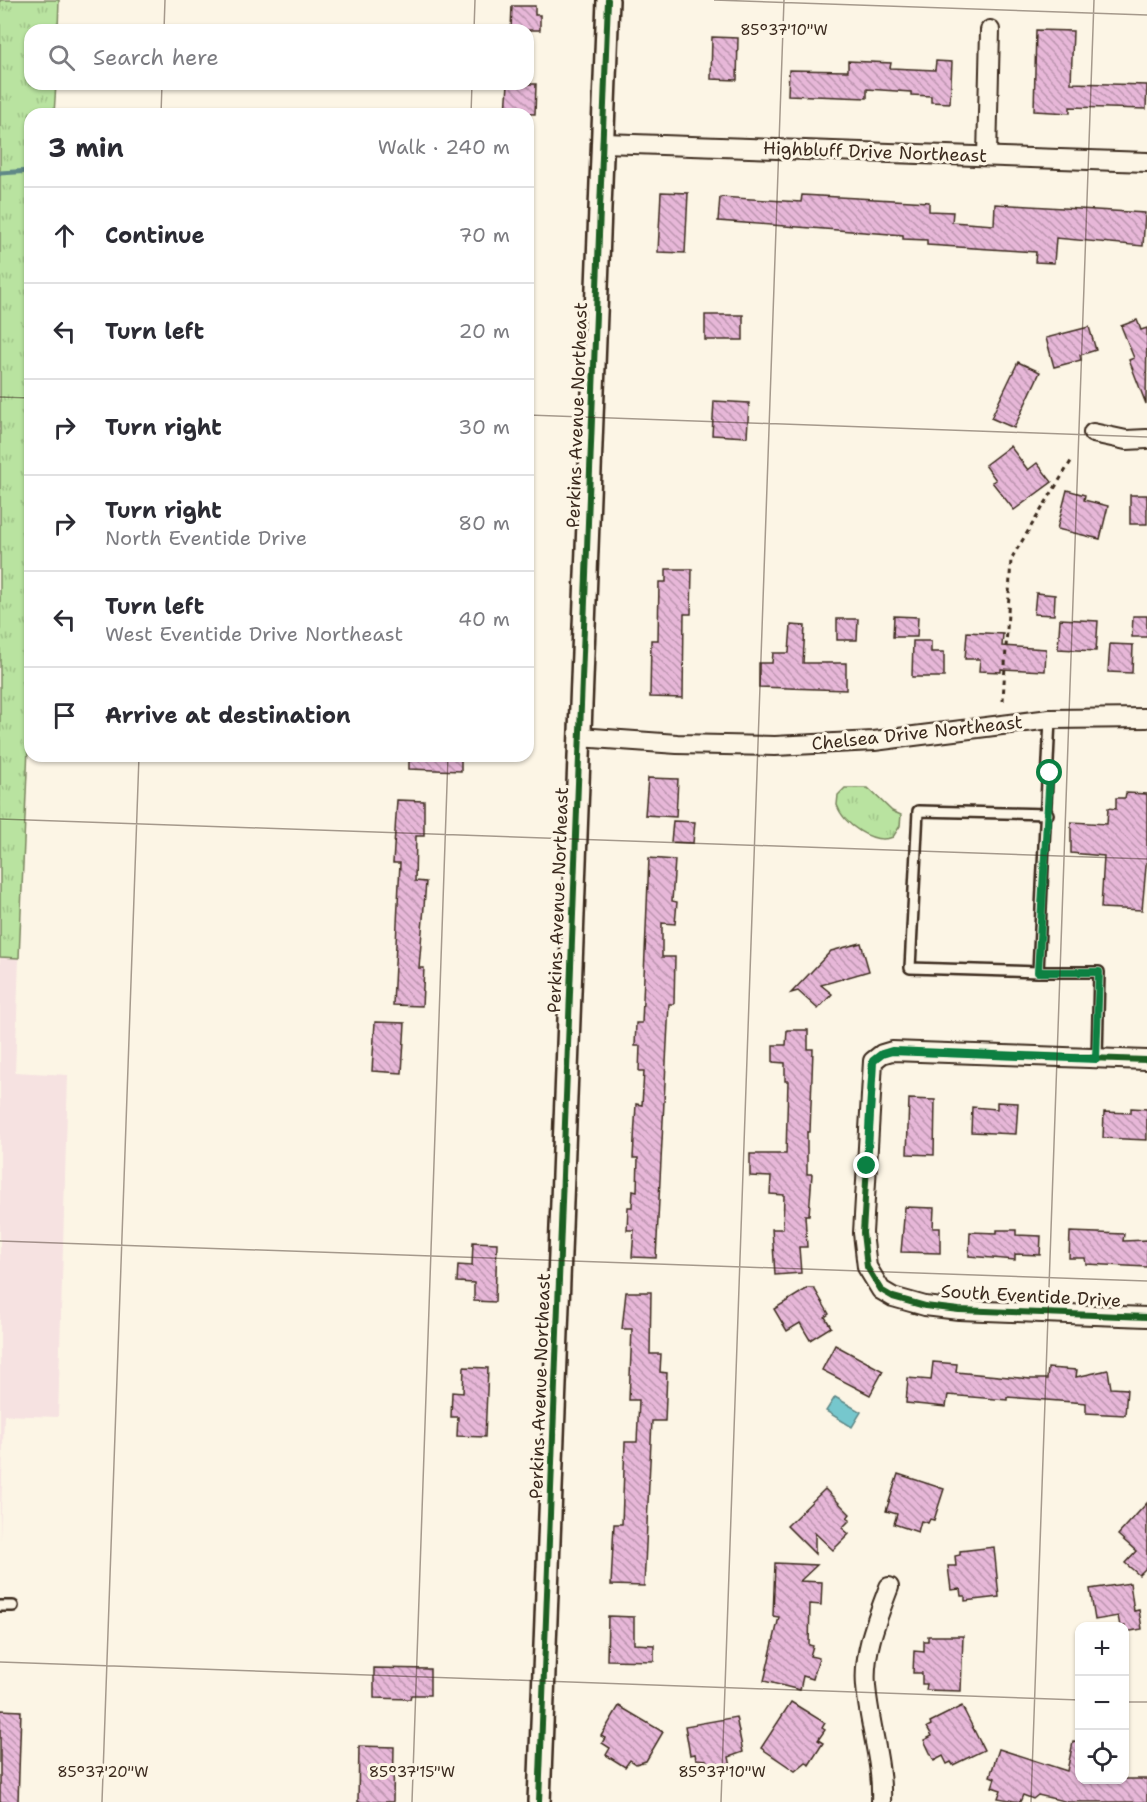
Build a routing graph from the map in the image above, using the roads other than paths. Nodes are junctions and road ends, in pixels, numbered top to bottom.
1 (608, 0) edge
2 (990, 30) dead end
3 (604, 143) junction
4 (987, 156) junction
5 (1147, 162) edge
6 (1093, 433) dead end
7 (1147, 439) edge
8 (1147, 718) edge
9 (1050, 719) junction
10 (579, 737) junction
11 (1048, 814) junction
12 (1038, 972) junction
13 (1096, 1059) junction
14 (1147, 1060) edge
15 (1147, 1317) edge
16 (889, 1587) dead end
17 (0, 1606) edge
18 (13, 1606) dead end
19 (539, 1802) edge
20 (881, 1802) edge

1 - 3 street, Perkins Avenue Northeast
2 - 4 street
3 - 4 street, Highbluff Drive Northeast
3 - 10 street, Perkins Avenue Northeast
4 - 5 street, Highbluff Drive Northeast
6 - 7 street
8 - 9 street, Chelsea Drive Northeast
9 - 10 street, Chelsea Drive Northeast
9 - 11 lane
10 - 19 street, Perkins Avenue Northeast
11 - 12 lane
11 - 12 lane
12 - 13 lane
13 - 14 street
13 - 15 street, South Eventide Drive
16 - 20 street
17 - 18 lane

